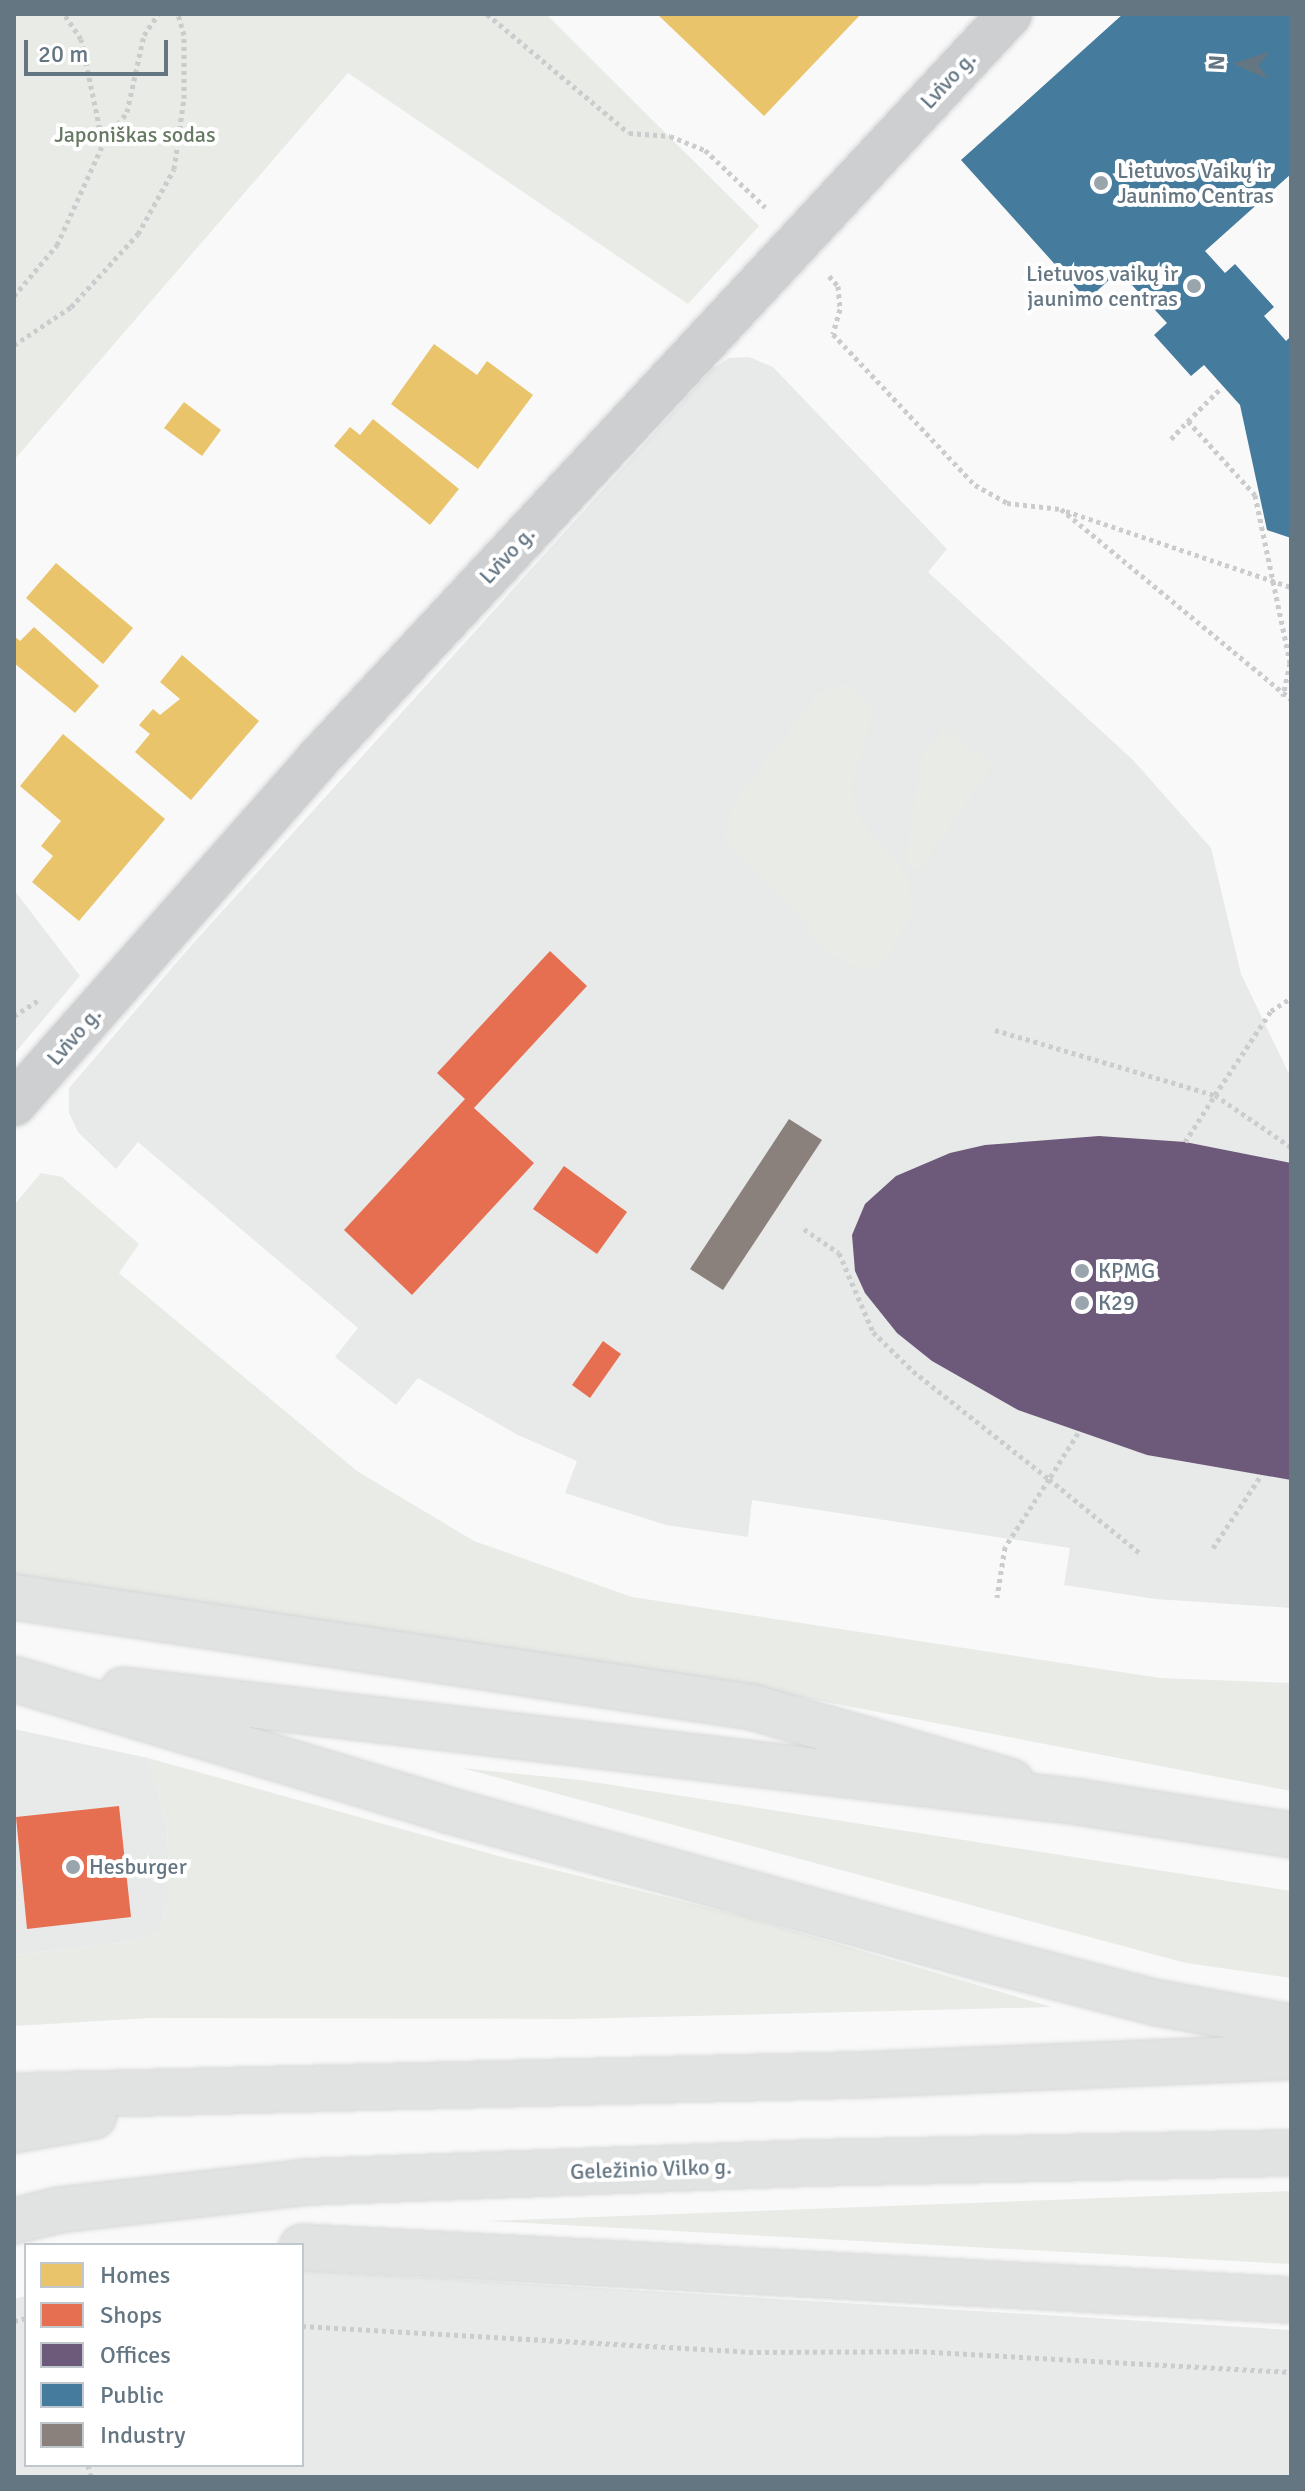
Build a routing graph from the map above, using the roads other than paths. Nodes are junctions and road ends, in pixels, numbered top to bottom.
1 (1010, 14) edge
2 (14, 1104) edge
3 (14, 1597) edge
4 (14, 1678) edge
5 (1079, 1802) junction
6 (1291, 1835) edge
7 (1291, 2027) edge
8 (1291, 2057) edge
9 (223, 2093) junction
10 (14, 2096) edge
11 (14, 2130) edge
12 (1291, 2153) edge
13 (14, 2221) edge
14 (304, 2247) edge
15 (1291, 2300) edge

1 - 2 street, Lvivo g.
3 - 5 main road
4 - 5 main road
4 - 7 main road
5 - 6 main road
8 - 9 main road
9 - 10 main road
9 - 11 main road
12 - 13 main road, Geležinio Vilko g.
14 - 15 main road

